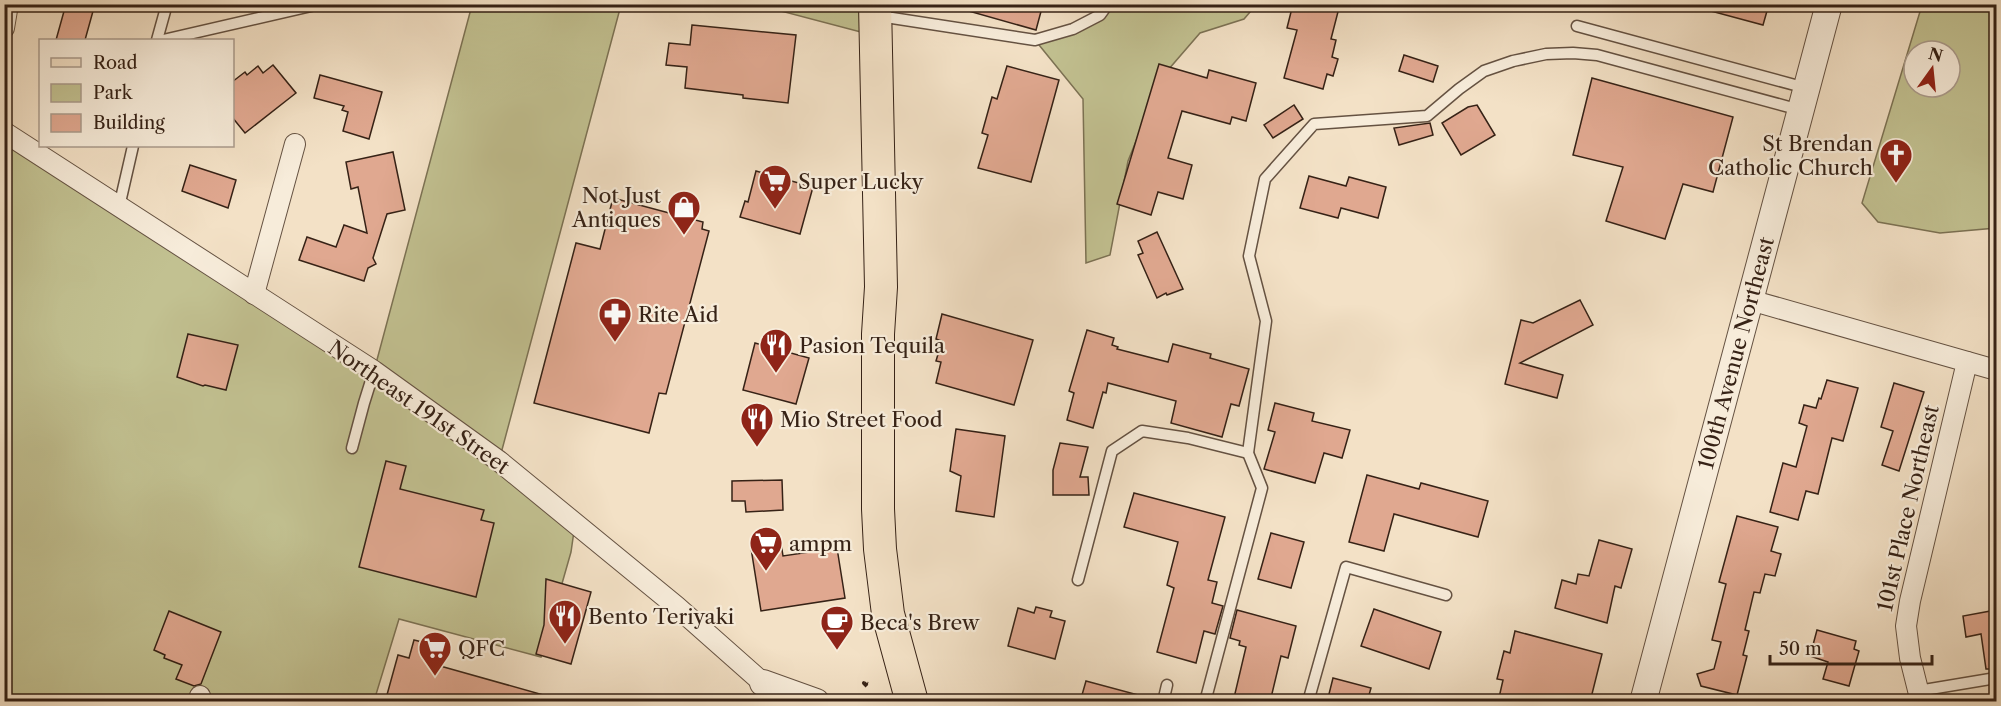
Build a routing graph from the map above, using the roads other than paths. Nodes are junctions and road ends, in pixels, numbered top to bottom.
1 (9, 4) edge
2 (167, 4) edge
3 (320, 4) edge
4 (1108, 4) edge
5 (1829, 4) edge
6 (876, 10) edge
7 (1576, 26) dead end
8 (4, 28) edge
9 (157, 39) edge
10 (167, 39) edge
11 (1803, 99) junction
12 (4, 132) edge
13 (295, 144) dead end
14 (133, 147) edge
15 (119, 207) junction
16 (254, 294) junction
17 (1750, 300) junction
18 (1967, 362) junction
19 (1996, 370) edge
20 (374, 371) junction
21 (352, 448) dead end
22 (1248, 453) junction
23 (1078, 580) dead end
24 (1446, 595) dead end
25 (1996, 678) edge
26 (763, 683) joint
27 (1167, 685) dead end
28 (1920, 696) edge
29 (816, 702) edge
30 (912, 702) edge
31 (1163, 702) edge
32 (1205, 702) edge
33 (1308, 702) edge
34 (1643, 702) edge

1 - 8 street
2 - 9 lane
3 - 10 lane
4 - 6 lane
5 - 11 street, 100th Avenue Northeast
6 - 30 main road
7 - 11 lane
11 - 17 street, 100th Avenue Northeast
11 - 22 lane
12 - 15 street, Northeast 191st Street
13 - 16 street
14 - 15 lane
15 - 16 street, Northeast 191st Street
16 - 20 street, Northeast 191st Street
17 - 18 street
17 - 34 street, 100th Avenue Northeast
18 - 19 street
18 - 28 street, 101st Place Northeast
20 - 21 lane
20 - 26 street, Northeast 191st Street
22 - 23 lane
22 - 32 lane
24 - 33 lane
25 - 28 lane
26 - 29 street, Northeast 191st Street
27 - 31 lane

